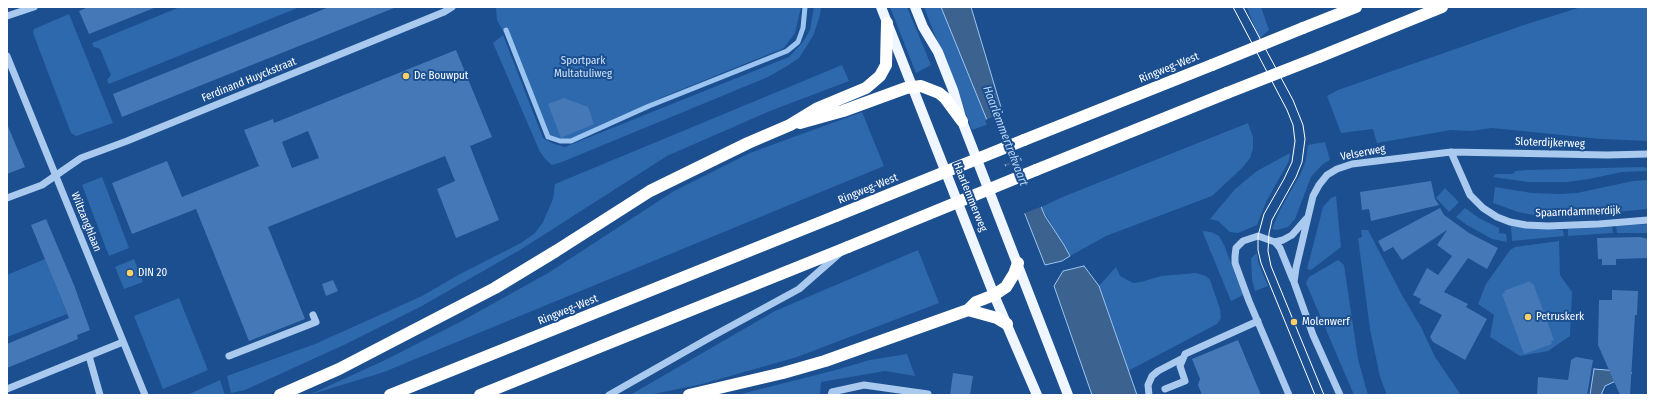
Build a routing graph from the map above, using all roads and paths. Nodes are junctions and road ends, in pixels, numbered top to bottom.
1 (34, 7) edge
2 (452, 7) edge
3 (881, 7) edge
4 (915, 7) edge
5 (1356, 7) edge
6 (1442, 7) edge
7 (7, 16) edge
8 (887, 23) junction
9 (7, 56) edge
10 (913, 87) junction
11 (962, 121) junction
12 (790, 125) junction
13 (1451, 152) junction
14 (1648, 154) edge
15 (56, 176) junction
16 (7, 198) edge
17 (1307, 218) junction
18 (1648, 220) edge
19 (1275, 242) junction
20 (848, 247) junction
21 (1018, 263) junction
22 (1294, 282) junction
23 (994, 294) junction
24 (968, 310) junction
25 (313, 315) dead end
26 (1258, 321) junction
27 (1008, 324) junction
28 (123, 342) junction
29 (89, 356) junction
30 (229, 356) dead end
31 (1184, 358) junction
32 (7, 389) edge
33 (1165, 389) dead end
34 (928, 394) edge
35 (100, 395) edge
36 (145, 395) edge
37 (280, 395) edge
38 (390, 395) edge
39 (480, 395) edge
40 (609, 395) edge
41 (689, 395) edge
42 (831, 395) edge
43 (1037, 395) edge
44 (1068, 395) edge
45 (1149, 395) edge
46 (1289, 395) edge
47 (1340, 395) edge

1 - 7 street
2 - 15 street, Ferdinand Huyckstraat
3 - 8 main road, Haarlemmerweg
4 - 11 main road, Haarlemmerweg
5 - 38 highway, Ringweg-West, bridge
6 - 20 highway, bridge
8 - 10 main road, Haarlemmerweg
8 - 12 highway
9 - 15 street, Wiltzanghlaan
10 - 11 highway
10 - 12 highway
10 - 23 main road, Haarlemmerweg
11 - 21 main road, Haarlemmerweg
12 - 37 highway
13 - 14 street, Sloterdijkerweg
13 - 17 street, Velserweg
13 - 18 street, Spaarndammerdijk
15 - 16 street, Ferdinand Huyckstraat
15 - 28 street, Wiltzanghlaan
17 - 19 street
17 - 22 street
19 - 22 street
19 - 26 street
20 - 39 highway
20 - 40 street
21 - 23 highway
21 - 44 main road, Haarlemmerweg
22 - 47 street
23 - 24 highway
23 - 27 main road, Haarlemmerweg
24 - 27 highway
24 - 41 highway
25 - 30 street
26 - 31 street
26 - 46 street
27 - 43 main road, Haarlemmerweg
28 - 29 street
28 - 36 street, Wiltzanghlaan
29 - 32 street
29 - 35 street
31 - 33 street
31 - 45 street
34 - 42 street

